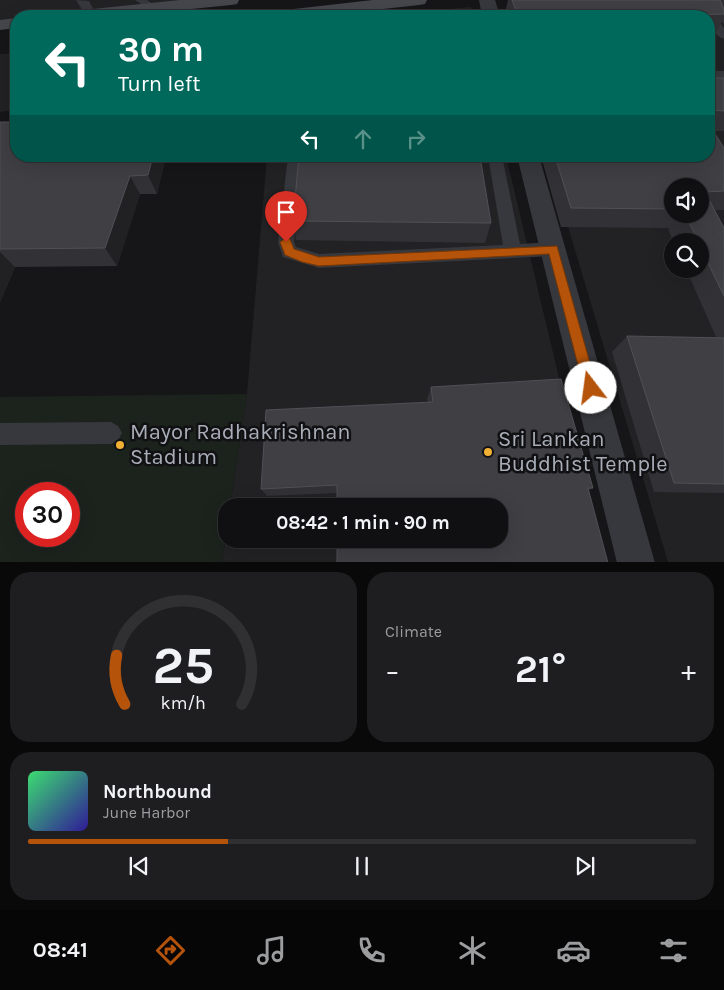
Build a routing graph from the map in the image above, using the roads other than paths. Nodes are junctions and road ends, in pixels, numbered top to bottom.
1 (231, 0) edge
2 (419, 0) edge
3 (696, 0) edge
4 (147, 4) edge
5 (81, 10) edge
6 (330, 10) edge
7 (704, 10) edge
8 (715, 24) edge
9 (724, 36) edge
10 (294, 162) edge
11 (496, 162) edge
12 (530, 162) edge
13 (553, 249) junction
14 (513, 252) junction
15 (111, 433) dead end
16 (0, 434) edge
17 (636, 562) edge

1 - 4 main road
2 - 6 main road
3 - 7 lane
4 - 5 main road
8 - 9 lane
10 - 14 lane
11 - 14 lane
12 - 13 street
13 - 14 lane
13 - 17 street
15 - 16 lane

